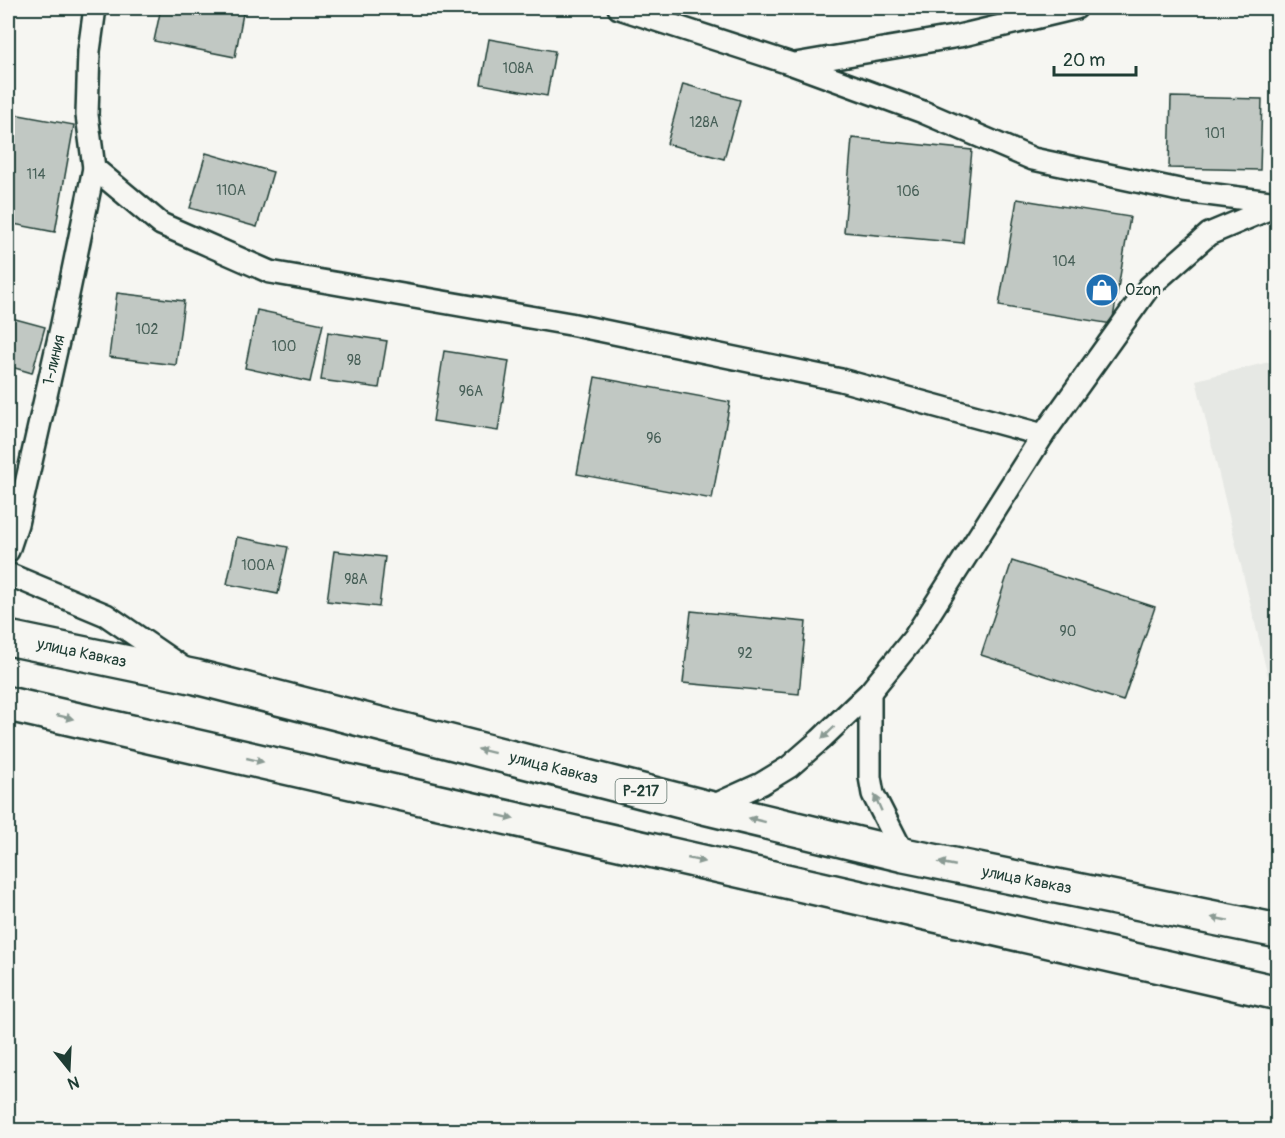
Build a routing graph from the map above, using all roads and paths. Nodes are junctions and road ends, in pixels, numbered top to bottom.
1 (95, 8) edge
2 (619, 8) edge
3 (1076, 8) edge
4 (792, 64) junction
5 (94, 168) junction
6 (1278, 204) edge
7 (1043, 435) junction
8 (8, 551) edge
9 (8, 574) edge
10 (8, 638) edge
11 (196, 676) junction
12 (870, 692) junction
13 (8, 704) edge
14 (708, 808) junction
15 (904, 855) junction
16 (1278, 931) edge
17 (1278, 993) edge

1 - 5 street, 1-линия
2 - 4 street
3 - 4 street
4 - 6 street
5 - 7 street
5 - 8 street, 1-линия
6 - 7 street
7 - 12 street
9 - 11 street
10 - 11 highway, улица Кавказ / Р-217
14 -> 11 highway, улица Кавказ / Р-217
12 -> 14 street
15 -> 12 street
13 -> 17 highway
15 -> 14 highway, улица Кавказ / Р-217
16 -> 15 highway, улица Кавказ / Р-217

